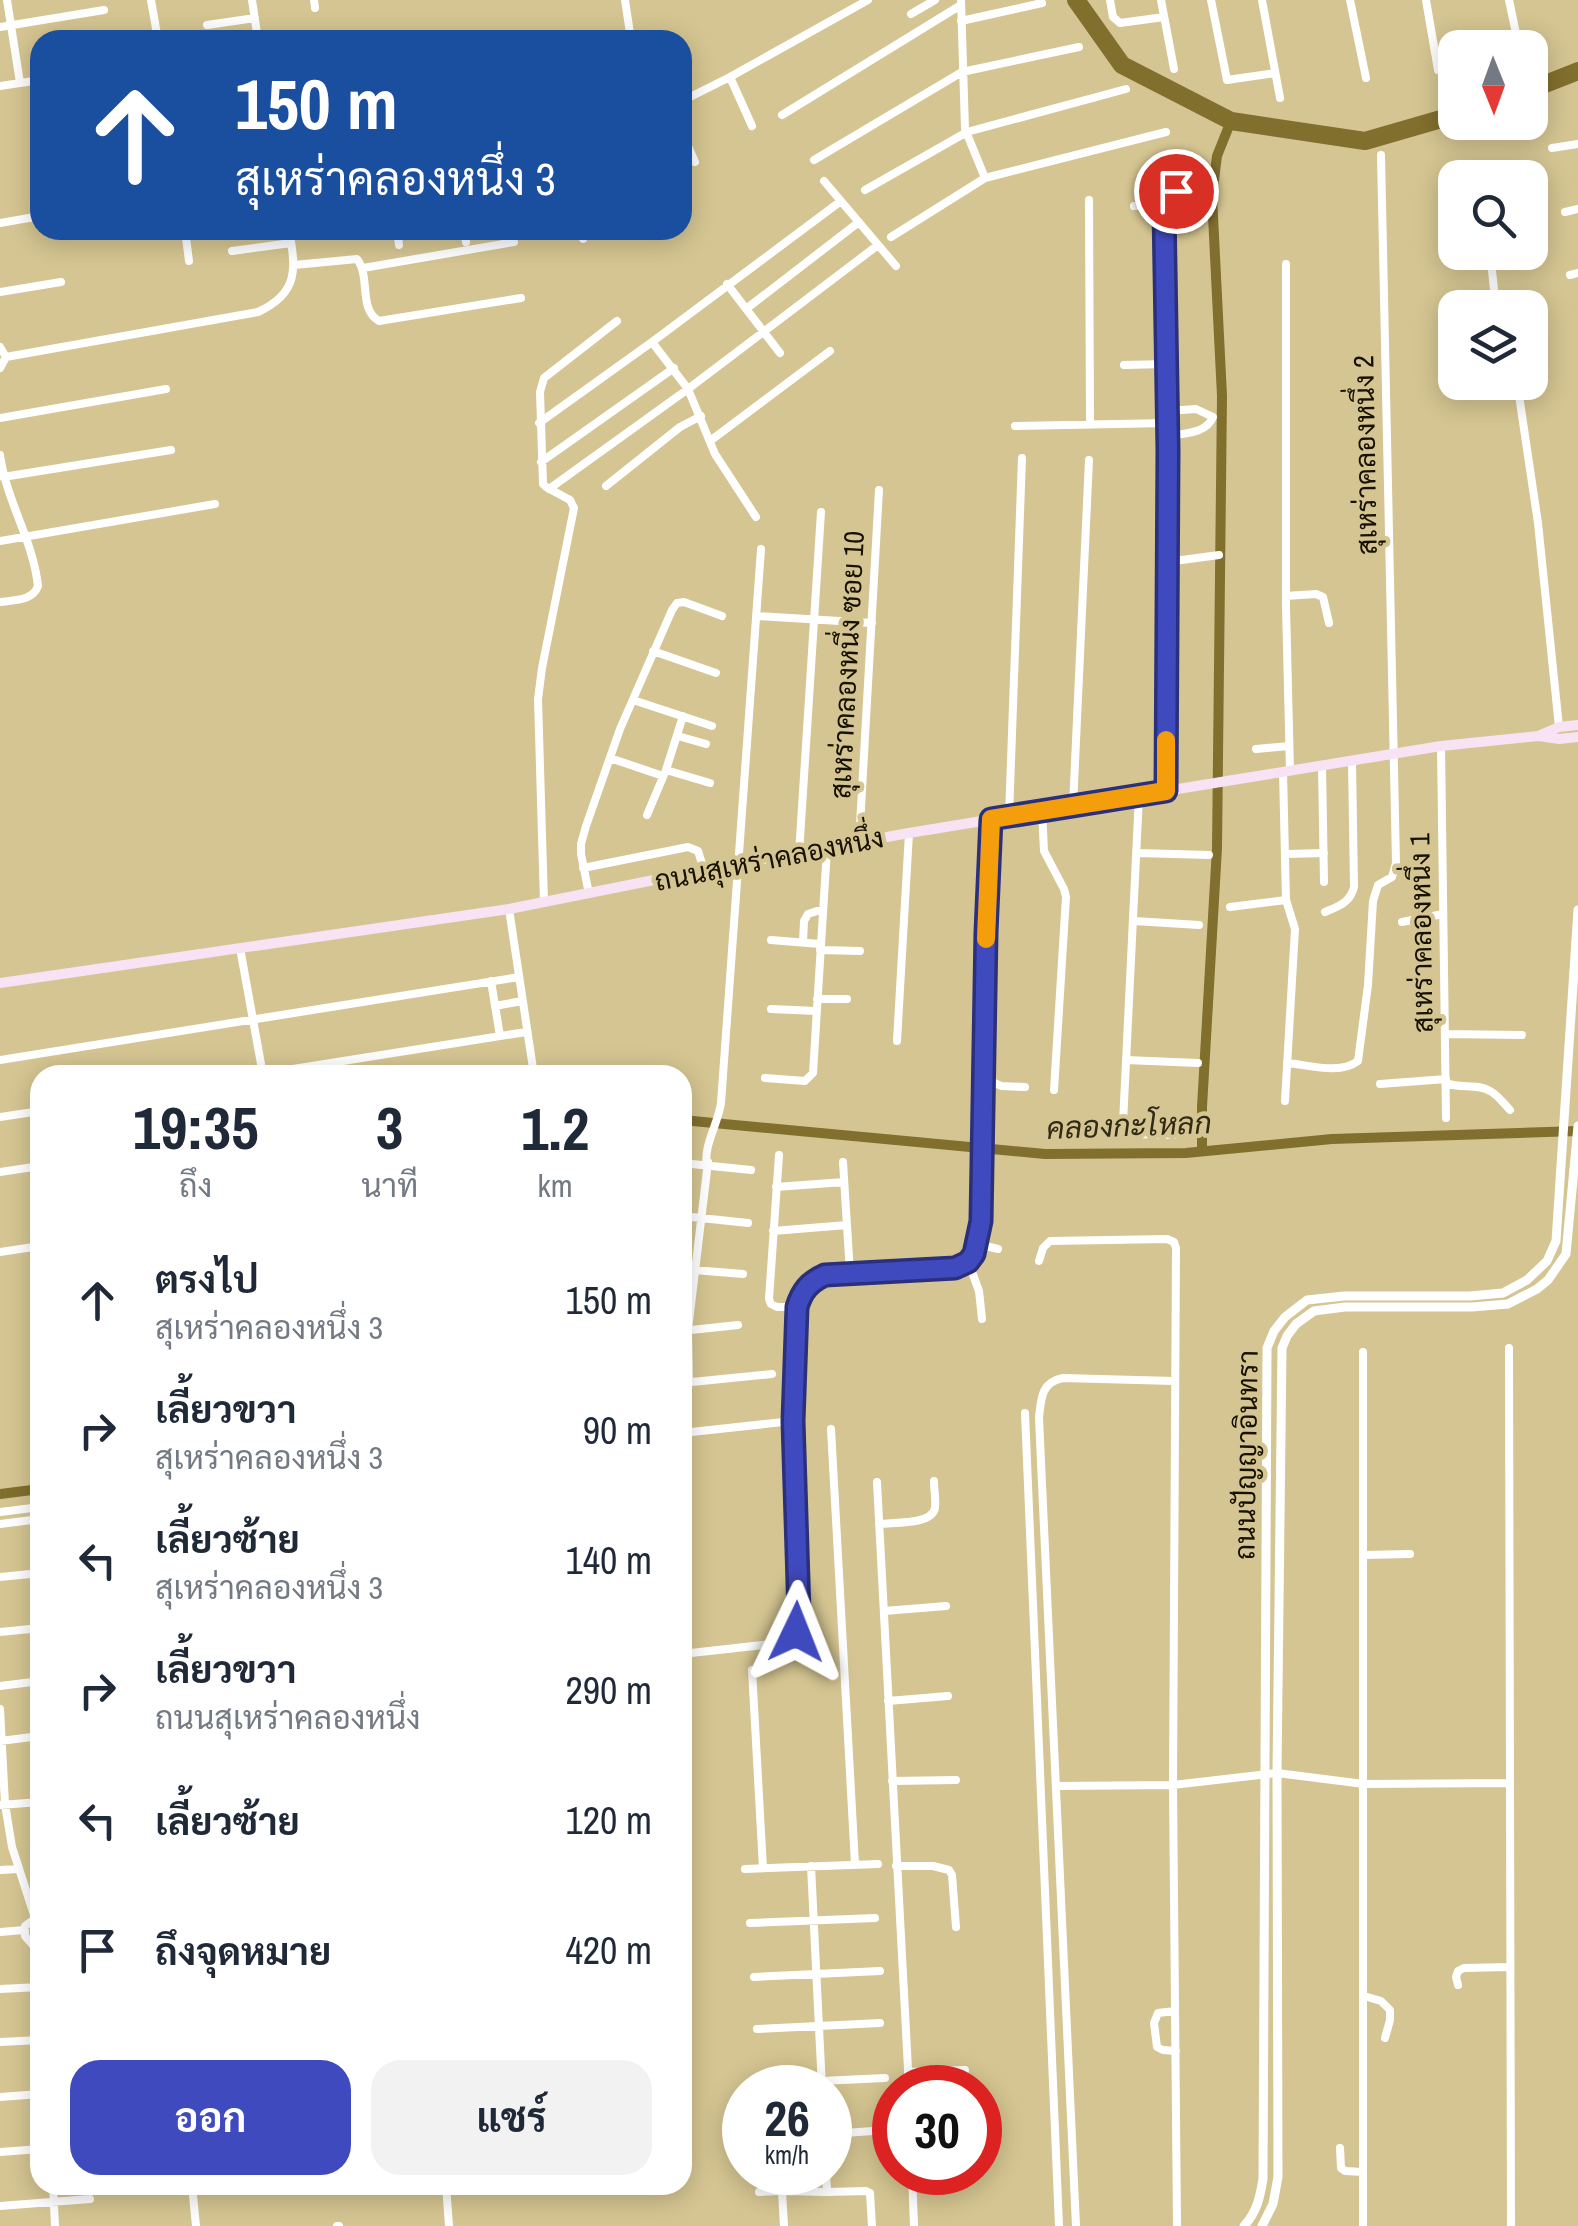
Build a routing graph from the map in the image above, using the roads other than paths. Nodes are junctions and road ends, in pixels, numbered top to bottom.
1 (7, 0) edge
2 (151, 0) edge
3 (252, 0) edge
4 (624, 0) edge
5 (868, 0) edge
6 (935, 0) edge
7 (1110, 0) edge
8 (1161, 0) edge
9 (1211, 0) edge
10 (1262, 0) edge
11 (1350, 0) edge
12 (1426, 0) edge
13 (1509, 0) edge
14 (960, 3) edge
15 (1042, 3) dead end
16 (104, 10) dead end
17 (910, 14) dead end
18 (1164, 17) junction
19 (255, 18) junction
20 (961, 21) junction
21 (207, 25) dead end
22 (5, 26) edge
23 (156, 30) edge
24 (257, 30) edge
25 (630, 30) edge
26 (1515, 30) edge
27 (1079, 46) dead end
28 (1174, 69) dead end
29 (1438, 70) dead end
30 (962, 72) junction
31 (1275, 73) junction
32 (730, 77) junction
33 (1366, 78) dead end
34 (30, 82) edge
35 (20, 83) junction
36 (0, 86) edge
37 (1126, 88) dead end
38 (692, 96) edge
39 (1280, 98) dead end
40 (782, 116) dead end
41 (752, 126) dead end
42 (966, 132) junction
43 (1166, 132) dead end
44 (1578, 144) edge
45 (1552, 148) dead end
46 (692, 155) edge
47 (1381, 155) dead end
48 (814, 160) dead end
49 (695, 162) dead end
50 (985, 178) junction
51 (824, 181) dead end
52 (1192, 186) dead end
53 (865, 190) dead end
54 (841, 200) junction
55 (1088, 200) dead end
56 (1134, 206) dead end
57 (1165, 206) junction
58 (1578, 209) edge
59 (1565, 212) dead end
60 (30, 218) edge
61 (858, 222) junction
62 (0, 223) edge
63 (890, 236) dead end
64 (186, 240) edge
65 (292, 240) edge
66 (398, 240) edge
67 (514, 242) dead end
68 (292, 243) junction
69 (399, 245) dead end
70 (878, 245) junction
71 (232, 251) dead end
72 (189, 261) dead end
73 (1286, 264) dead end
74 (294, 265) junction
75 (896, 266) dead end
76 (364, 268) junction
77 (61, 282) dead end
78 (728, 284) junction
79 (0, 292) edge
80 (521, 298) dead end
81 (746, 308) junction
82 (617, 321) dead end
83 (764, 332) junction
84 (652, 342) junction
85 (0, 347) edge
86 (830, 351) dead end
87 (780, 352) dead end
88 (6, 357) junction
89 (1167, 364) junction
90 (1124, 365) dead end
91 (0, 368) edge
92 (674, 368) junction
93 (166, 389) dead end
94 (688, 389) junction
95 (1519, 400) edge
96 (1167, 412) junction
97 (701, 416) junction
98 (0, 418) edge
99 (539, 423) junction
100 (1167, 423) junction
101 (1090, 424) junction
102 (1015, 426) dead end
103 (1168, 436) junction
104 (710, 441) junction
105 (172, 450) dead end
106 (0, 456) edge
107 (1022, 458) dead end
108 (1088, 460) dead end
109 (541, 462) junction
110 (2, 478) edge
111 (606, 486) dead end
112 (549, 489) junction
113 (880, 490) dead end
114 (215, 504) dead end
115 (821, 512) dead end
116 (756, 517) dead end
117 (26, 538) junction
118 (0, 542) edge
119 (761, 548) dead end
120 (1218, 555) dead end
121 (1167, 562) junction
122 (1286, 596) junction
123 (0, 602) edge
124 (722, 616) dead end
125 (756, 616) junction
126 (813, 620) junction
127 (872, 623) junction
128 (1329, 623) dead end
129 (653, 651) junction
130 (716, 673) dead end
131 (633, 700) junction
132 (684, 716) junction
133 (1578, 724) edge
134 (712, 726) dead end
135 (1559, 733) junction
136 (678, 736) junction
137 (1578, 737) edge
138 (706, 744) dead end
139 (1290, 746) junction
140 (1441, 746) junction
141 (1578, 748) edge
142 (1256, 749) dead end
143 (1395, 754) junction
144 (610, 758) junction
145 (1352, 761) junction
146 (1322, 766) junction
147 (1287, 771) junction
148 (665, 773) junction
149 (710, 784) dead end
150 (1166, 791) junction
151 (1139, 796) junction
152 (1073, 806) junction
153 (1042, 811) junction
154 (647, 815) dead end
155 (1009, 816) junction
156 (991, 819) junction
157 (909, 833) junction
158 (859, 843) junction
159 (827, 849) junction
160 (1324, 852) junction
161 (799, 854) junction
162 (1138, 854) junction
163 (1286, 854) junction
164 (1210, 855) dead end
165 (737, 864) junction
166 (583, 868) junction
167 (704, 870) junction
168 (1324, 882) dead end
169 (589, 894) junction
170 (1286, 900) junction
171 (544, 903) junction
172 (1230, 908) dead end
173 (823, 909) junction
174 (509, 910) junction
175 (1578, 910) edge
176 (1325, 912) dead end
177 (1443, 914) junction
178 (1134, 921) junction
179 (1402, 922) dead end
180 (1199, 926) dead end
181 (771, 940) dead end
182 (803, 942) junction
183 (820, 947) junction
184 (240, 948) junction
185 (860, 951) dead end
186 (519, 977) junction
187 (491, 982) junction
188 (0, 983) edge
189 (817, 999) junction
190 (847, 999) dead end
191 (522, 1001) junction
192 (495, 1006) junction
193 (771, 1008) dead end
194 (816, 1011) junction
195 (253, 1020) junction
196 (526, 1032) junction
197 (1445, 1034) junction
198 (1522, 1035) dead end
199 (500, 1036) junction
200 (897, 1040) dead end
201 (0, 1060) edge
202 (1126, 1060) junction
203 (1198, 1063) dead end
204 (1287, 1064) junction
205 (260, 1065) edge
206 (318, 1065) edge
207 (532, 1065) edge
208 (766, 1078) dead end
209 (984, 1078) junction
210 (1446, 1081) junction
211 (1380, 1084) dead end
212 (1026, 1087) dead end
213 (1054, 1090) dead end
214 (1285, 1101) dead end
215 (1510, 1110) dead end
216 (30, 1112) edge
217 (0, 1117) edge
218 (1446, 1118) dead end
219 (1578, 1126) edge
220 (1174, 1135) dead end
221 (1576, 1146) edge
222 (779, 1155) dead end
223 (842, 1162) dead end
224 (692, 1164) edge
225 (707, 1166) junction
226 (30, 1168) edge
227 (751, 1170) dead end
228 (0, 1172) edge
229 (844, 1182) junction
230 (776, 1187) junction
231 (692, 1217) edge
232 (701, 1218) junction
233 (748, 1222) dead end
234 (847, 1225) junction
235 (772, 1231) junction
236 (977, 1244) junction
237 (30, 1248) edge
238 (998, 1250) dead end
239 (0, 1252) edge
240 (1039, 1261) dead end
241 (968, 1262) junction
242 (692, 1270) edge
243 (696, 1270) junction
244 (850, 1273) junction
245 (743, 1274) dead end
246 (692, 1294) edge
247 (797, 1307) junction
248 (982, 1319) dead end
249 (738, 1325) dead end
250 (692, 1329) edge
251 (1509, 1348) dead end
252 (1363, 1352) dead end
253 (772, 1374) dead end
254 (1174, 1381) junction
255 (692, 1382) edge
256 (1024, 1414) dead end
257 (793, 1421) junction
258 (831, 1429) dead end
259 (692, 1432) edge
260 (934, 1481) dead end
261 (878, 1482) dead end
262 (30, 1509) edge
263 (0, 1512) edge
264 (30, 1520) edge
265 (0, 1524) edge
266 (880, 1524) junction
267 (1410, 1554) dead end
268 (1364, 1555) junction
269 (30, 1574) edge
270 (0, 1577) edge
271 (946, 1606) dead end
272 (884, 1611) junction
273 (30, 1629) edge
274 (0, 1632) edge
275 (692, 1653) edge
276 (752, 1670) dead end
277 (30, 1682) edge
278 (0, 1686) edge
279 (948, 1696) dead end
280 (888, 1700) junction
281 (0, 1709) edge
282 (30, 1737) edge
283 (1, 1741) edge
284 (1056, 1770) junction
285 (1039, 1771) junction
286 (1277, 1773) junction
287 (1264, 1776) junction
288 (956, 1780) dead end
289 (892, 1781) junction
290 (1509, 1783) junction
291 (1364, 1784) junction
292 (1173, 1785) junction
293 (1056, 1786) junction
294 (1057, 1796) junction
295 (1040, 1797) junction
296 (30, 1803) edge
297 (2, 1805) edge
298 (855, 1864) junction
299 (878, 1864) dead end
300 (811, 1866) junction
301 (896, 1866) junction
302 (764, 1868) junction
303 (19, 1869) junction
304 (745, 1869) dead end
305 (0, 1870) edge
306 (30, 1897) edge
307 (874, 1918) dead end
308 (814, 1920) junction
309 (30, 1921) edge
310 (750, 1923) dead end
311 (956, 1927) dead end
312 (24, 1930) junction
313 (0, 1932) edge
314 (30, 1943) edge
315 (1509, 1967) junction
316 (880, 1971) dead end
317 (816, 1975) junction
318 (754, 1977) dead end
319 (1458, 1985) dead end
320 (30, 1986) edge
321 (0, 1988) edge
322 (1364, 1996) junction
323 (1175, 2010) junction
324 (880, 2023) dead end
325 (819, 2027) junction
326 (756, 2029) dead end
327 (1386, 2038) dead end
328 (30, 2040) edge
329 (0, 2042) edge
330 (1176, 2051) junction
331 (821, 2065) edge
332 (908, 2065) edge
333 (30, 2095) edge
334 (0, 2097) edge
335 (1340, 2148) dead end
336 (30, 2150) edge
337 (0, 2152) edge
338 (1363, 2172) junction
339 (852, 2191) edge
340 (54, 2195) edge
341 (191, 2195) edge
342 (446, 2195) edge
343 (782, 2195) edge
344 (913, 2195) edge
345 (90, 2200) dead end
346 (54, 2202) junction
347 (0, 2206) edge
348 (55, 2226) edge
349 (196, 2226) edge
350 (448, 2226) edge
351 (784, 2226) edge
352 (872, 2226) edge
353 (914, 2226) edge
354 (1060, 2226) edge
355 (1076, 2226) edge
356 (1177, 2226) edge
357 (1244, 2226) edge
358 (1262, 2226) edge
359 (1363, 2226) edge
360 (1511, 2226) edge

1 - 22 street
2 - 23 street
3 - 19 street
4 - 25 street
5 - 32 street
6 - 17 street
7 - 18 street
8 - 18 street
9 - 31 street
10 - 31 street
11 - 33 street
12 - 29 street
13 - 26 street
14 - 20 street
14 - 40 street
15 - 20 street
16 - 22 street
18 - 28 street
19 - 21 street
19 - 24 street
20 - 30 street
22 - 35 street
27 - 30 street
30 - 42 street
30 - 48 street
31 - 39 street
32 - 38 street
32 - 41 street
34 - 35 street
35 - 36 street
37 - 42 street
42 - 50 street
42 - 53 street
43 - 50 street
44 - 45 street
46 - 49 street
47 - 143 street, สุเหร่าคลองหนึ่ง 2
50 - 63 street
51 - 54 street
52 - 57 street
54 - 61 street
54 - 78 street
55 - 101 street
56 - 57 street
57 - 89 street
58 - 59 street
60 - 62 street
61 - 70 street
61 - 81 street
64 - 72 street
65 - 68 street
66 - 69 street
67 - 76 street
68 - 71 street
68 - 74 street
70 - 75 street
70 - 83 street
73 - 122 street
74 - 76 street
74 - 88 street
76 - 80 street
77 - 79 street
78 - 81 street
78 - 84 street
81 - 83 street
82 - 99 street
83 - 87 street
83 - 94 street
84 - 92 street
84 - 99 street
85 - 88 street
86 - 104 street
88 - 91 street
89 - 90 street
89 - 96 street
92 - 94 street
92 - 109 street
93 - 98 street
94 - 97 street
94 - 112 street
95 - 135 street
96 - 100 street
96 - 103 street
97 - 104 street
97 - 111 street
99 - 109 street
100 - 101 street
100 - 103 street
101 - 102 street
103 - 121 street
104 - 116 street
105 - 110 street
106 - 110 street
107 - 155 street
108 - 152 street
109 - 112 street
110 - 117 street
112 - 171 street
113 - 127 street, สุเหร่าคลองหนึ่ง ซอย 10
114 - 117 street
115 - 126 street
117 - 118 street
117 - 123 street
119 - 125 street
120 - 121 street
121 - 150 street
122 - 128 street
122 - 139 street
124 - 129 street
125 - 126 street
125 - 165 street
126 - 127 street
126 - 161 street
127 - 158 street, สุเหร่าคลองหนึ่ง ซอย 10
129 - 130 street
129 - 131 street
131 - 132 street
131 - 144 street
132 - 134 street
132 - 136 street
133 - 135 main road, ถนนสุเหร่าคลองหนึ่ง
135 - 137 main road, ถนนสุเหร่าคลองหนึ่ง
135 - 140 main road, ถนนสุเหร่าคลองหนึ่ง
135 - 141 street
136 - 138 street
136 - 148 street
139 - 142 street
139 - 147 street
140 - 143 main road, ถนนสุเหร่าคลองหนึ่ง
140 - 177 street, สุเหร่าคลองหนึ่ง 1
143 - 145 main road, ถนนสุเหร่าคลองหนึ่ง
143 - 204 street, สุเหร่าคลองหนึ่ง 2
144 - 148 street
144 - 166 street
145 - 146 main road, ถนนสุเหร่าคลองหนึ่ง
145 - 176 street
146 - 147 main road, ถนนสุเหร่าคลองหนึ่ง
146 - 160 street
147 - 150 main road, ถนนสุเหร่าคลองหนึ่ง
147 - 163 street
148 - 149 street
148 - 154 street
150 - 151 main road, ถนนสุเหร่าคลองหนึ่ง
151 - 152 main road, ถนนสุเหร่าคลองหนึ่ง
151 - 162 street
152 - 153 main road, ถนนสุเหร่าคลองหนึ่ง
153 - 155 main road, ถนนสุเหร่าคลองหนึ่ง
153 - 213 street
155 - 156 main road, ถนนสุเหร่าคลองหนึ่ง
156 - 157 main road, ถนนสุเหร่าคลองหนึ่ง
156 - 209 street
157 - 158 main road, ถนนสุเหร่าคลองหนึ่ง
157 - 200 street
158 - 159 main road, ถนนสุเหร่าคลองหนึ่ง
159 - 161 main road, ถนนสุเหร่าคลองหนึ่ง
159 - 173 street
160 - 163 street
160 - 168 street
161 - 165 main road, ถนนสุเหร่าคลองหนึ่ง
162 - 164 street
162 - 178 street
163 - 170 street
165 - 167 main road, ถนนสุเหร่าคลองหนึ่ง
165 - 225 street
166 - 167 street
166 - 169 street
167 - 169 main road, ถนนสุเหร่าคลองหนึ่ง
169 - 171 main road, ถนนสุเหร่าคลองหนึ่ง
170 - 172 street
170 - 204 street
171 - 174 main road, ถนนสุเหร่าคลองหนึ่ง
173 - 182 street
173 - 183 street
174 - 184 main road, ถนนสุเหร่าคลองหนึ่ง
174 - 186 street
175 - 287 street, ถนนปัญญาอินทรา
177 - 179 street
177 - 197 street, สุเหร่าคลองหนึ่ง 1
178 - 180 street
178 - 202 street
181 - 182 street
182 - 183 street
183 - 185 street
183 - 189 street
184 - 188 main road, ถนนสุเหร่าคลองหนึ่ง
184 - 195 street
186 - 187 street
186 - 191 street
187 - 192 street
187 - 195 street
189 - 190 street
189 - 194 street
191 - 192 street
191 - 196 street
192 - 199 street
193 - 194 street
194 - 208 street
195 - 201 street
195 - 205 street
196 - 199 street
196 - 207 street
197 - 198 street
197 - 210 street, สุเหร่าคลองหนึ่ง 1
199 - 206 street
202 - 203 street
202 - 220 street
204 - 214 street
209 - 212 street
209 - 236 street
210 - 211 street
210 - 215 street
210 - 218 street, สุเหร่าคลองหนึ่ง 1
216 - 217 street
219 - 221 street, ถนนปัญญาอินทรา
221 - 286 street, ถนนปัญญาอินทรา
222 - 230 street
223 - 229 street
224 - 225 street
225 - 227 street
225 - 232 street
226 - 228 street
229 - 230 street
229 - 234 street
230 - 235 street
231 - 232 street
232 - 233 street
232 - 243 street
234 - 235 street
234 - 244 street
235 - 247 street
236 - 238 street
236 - 241 street
237 - 239 street
240 - 254 street
241 - 244 street
241 - 248 street
242 - 243 street
243 - 245 street
243 - 246 street
244 - 247 street
247 - 257 street
249 - 250 street
251 - 290 street
252 - 268 street
253 - 255 street
254 - 284 street
254 - 292 street
256 - 285 street
257 - 259 street
257 - 275 street
258 - 298 street
260 - 266 street
261 - 266 street
262 - 263 street
264 - 265 street
266 - 272 street
267 - 268 street
268 - 291 street
269 - 270 street
271 - 272 street
272 - 280 street
273 - 274 street
276 - 302 street
277 - 278 street
279 - 280 street
280 - 289 street
281 - 283 street
282 - 283 street
283 - 297 street
284 - 285 street
284 - 293 street
285 - 295 street
286 - 287 street
286 - 291 street
286 - 358 street, ถนนปัญญาอินทรา
287 - 292 street
287 - 357 street, ถนนปัญญาอินทรา
288 - 289 street
289 - 301 street
290 - 291 street
290 - 315 street
291 - 322 street
292 - 293 street
292 - 323 street
293 - 294 street
294 - 295 street
294 - 355 street
295 - 354 street
296 - 297 street
297 - 303 street
298 - 299 street
298 - 300 street
300 - 302 street
300 - 308 street
301 - 311 street
301 - 332 street
302 - 304 street
303 - 305 street
303 - 306 street
307 - 308 street
308 - 310 street
308 - 317 street
309 - 312 street
312 - 313 street
312 - 314 street
315 - 319 street
315 - 360 street
316 - 317 street
317 - 318 street
317 - 325 street
320 - 321 street
322 - 327 street
322 - 338 street
323 - 330 street
323 - 330 street
324 - 325 street
325 - 326 street
325 - 331 street
328 - 329 street
330 - 356 street
333 - 334 street
335 - 338 street
336 - 337 street
338 - 359 street
339 - 352 street
340 - 346 street
341 - 349 street
342 - 350 street
343 - 351 street
344 - 353 street
345 - 346 street
346 - 347 street
346 - 348 street

